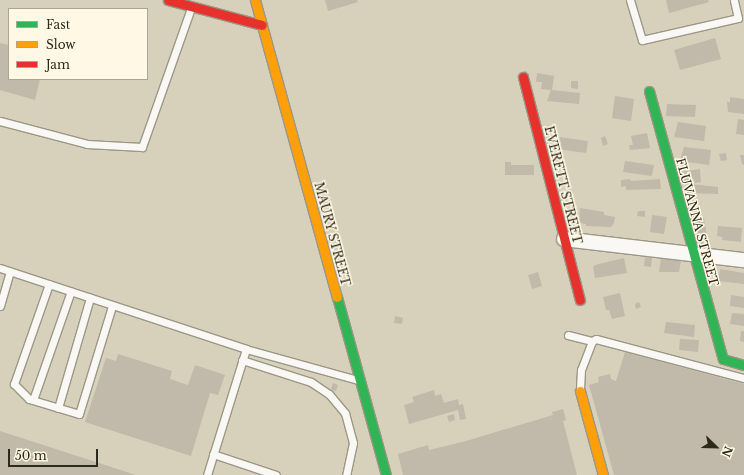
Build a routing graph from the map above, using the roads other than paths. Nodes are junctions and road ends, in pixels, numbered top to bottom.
1 (168, 0) edge
2 (255, 0) edge
3 (630, 0) edge
4 (734, 0) edge
5 (192, 6) junction
6 (262, 25) junction
7 (523, 77) dead end
8 (649, 91) dead end
9 (0, 121) edge
10 (564, 239) junction
11 (694, 254) junction
12 (744, 260) edge
13 (0, 268) edge
14 (10, 271) junction
15 (49, 284) junction
16 (71, 291) junction
17 (90, 298) junction
18 (580, 300) dead end
19 (0, 306) edge
20 (112, 306) junction
21 (568, 335) dead end
22 (592, 341) junction
23 (246, 349) junction
24 (242, 360) junction
25 (744, 365) edge
26 (744, 378) edge
27 (360, 381) junction
28 (580, 391) joint
29 (33, 400) junction
30 (58, 408) junction
31 (213, 454) junction
32 (207, 475) edge
33 (276, 475) edge
34 (346, 475) edge
35 (386, 475) edge
36 (603, 475) edge

1 - 5 street
2 - 6 street, MAURY STREET
3 - 4 lane
5 - 6 street
5 - 9 lane
6 - 27 street, MAURY STREET
7 - 10 street, EVERETT STREET
8 - 11 street, FLUVANNA STREET
10 - 11 street
10 - 18 street, EVERETT STREET
11 - 12 street
11 - 25 street, FLUVANNA STREET
13 - 14 lane
14 - 15 lane
14 - 19 lane
15 - 16 lane
15 - 29 lane
16 - 17 lane
16 - 29 lane
17 - 20 lane
17 - 30 lane
20 - 23 lane
20 - 30 lane
21 - 22 lane
22 - 26 lane
22 - 28 lane
23 - 24 lane
23 - 27 lane
24 - 31 lane
24 - 34 lane
27 - 35 street, MAURY STREET
28 - 36 street
29 - 30 lane
31 - 32 lane
31 - 33 lane

